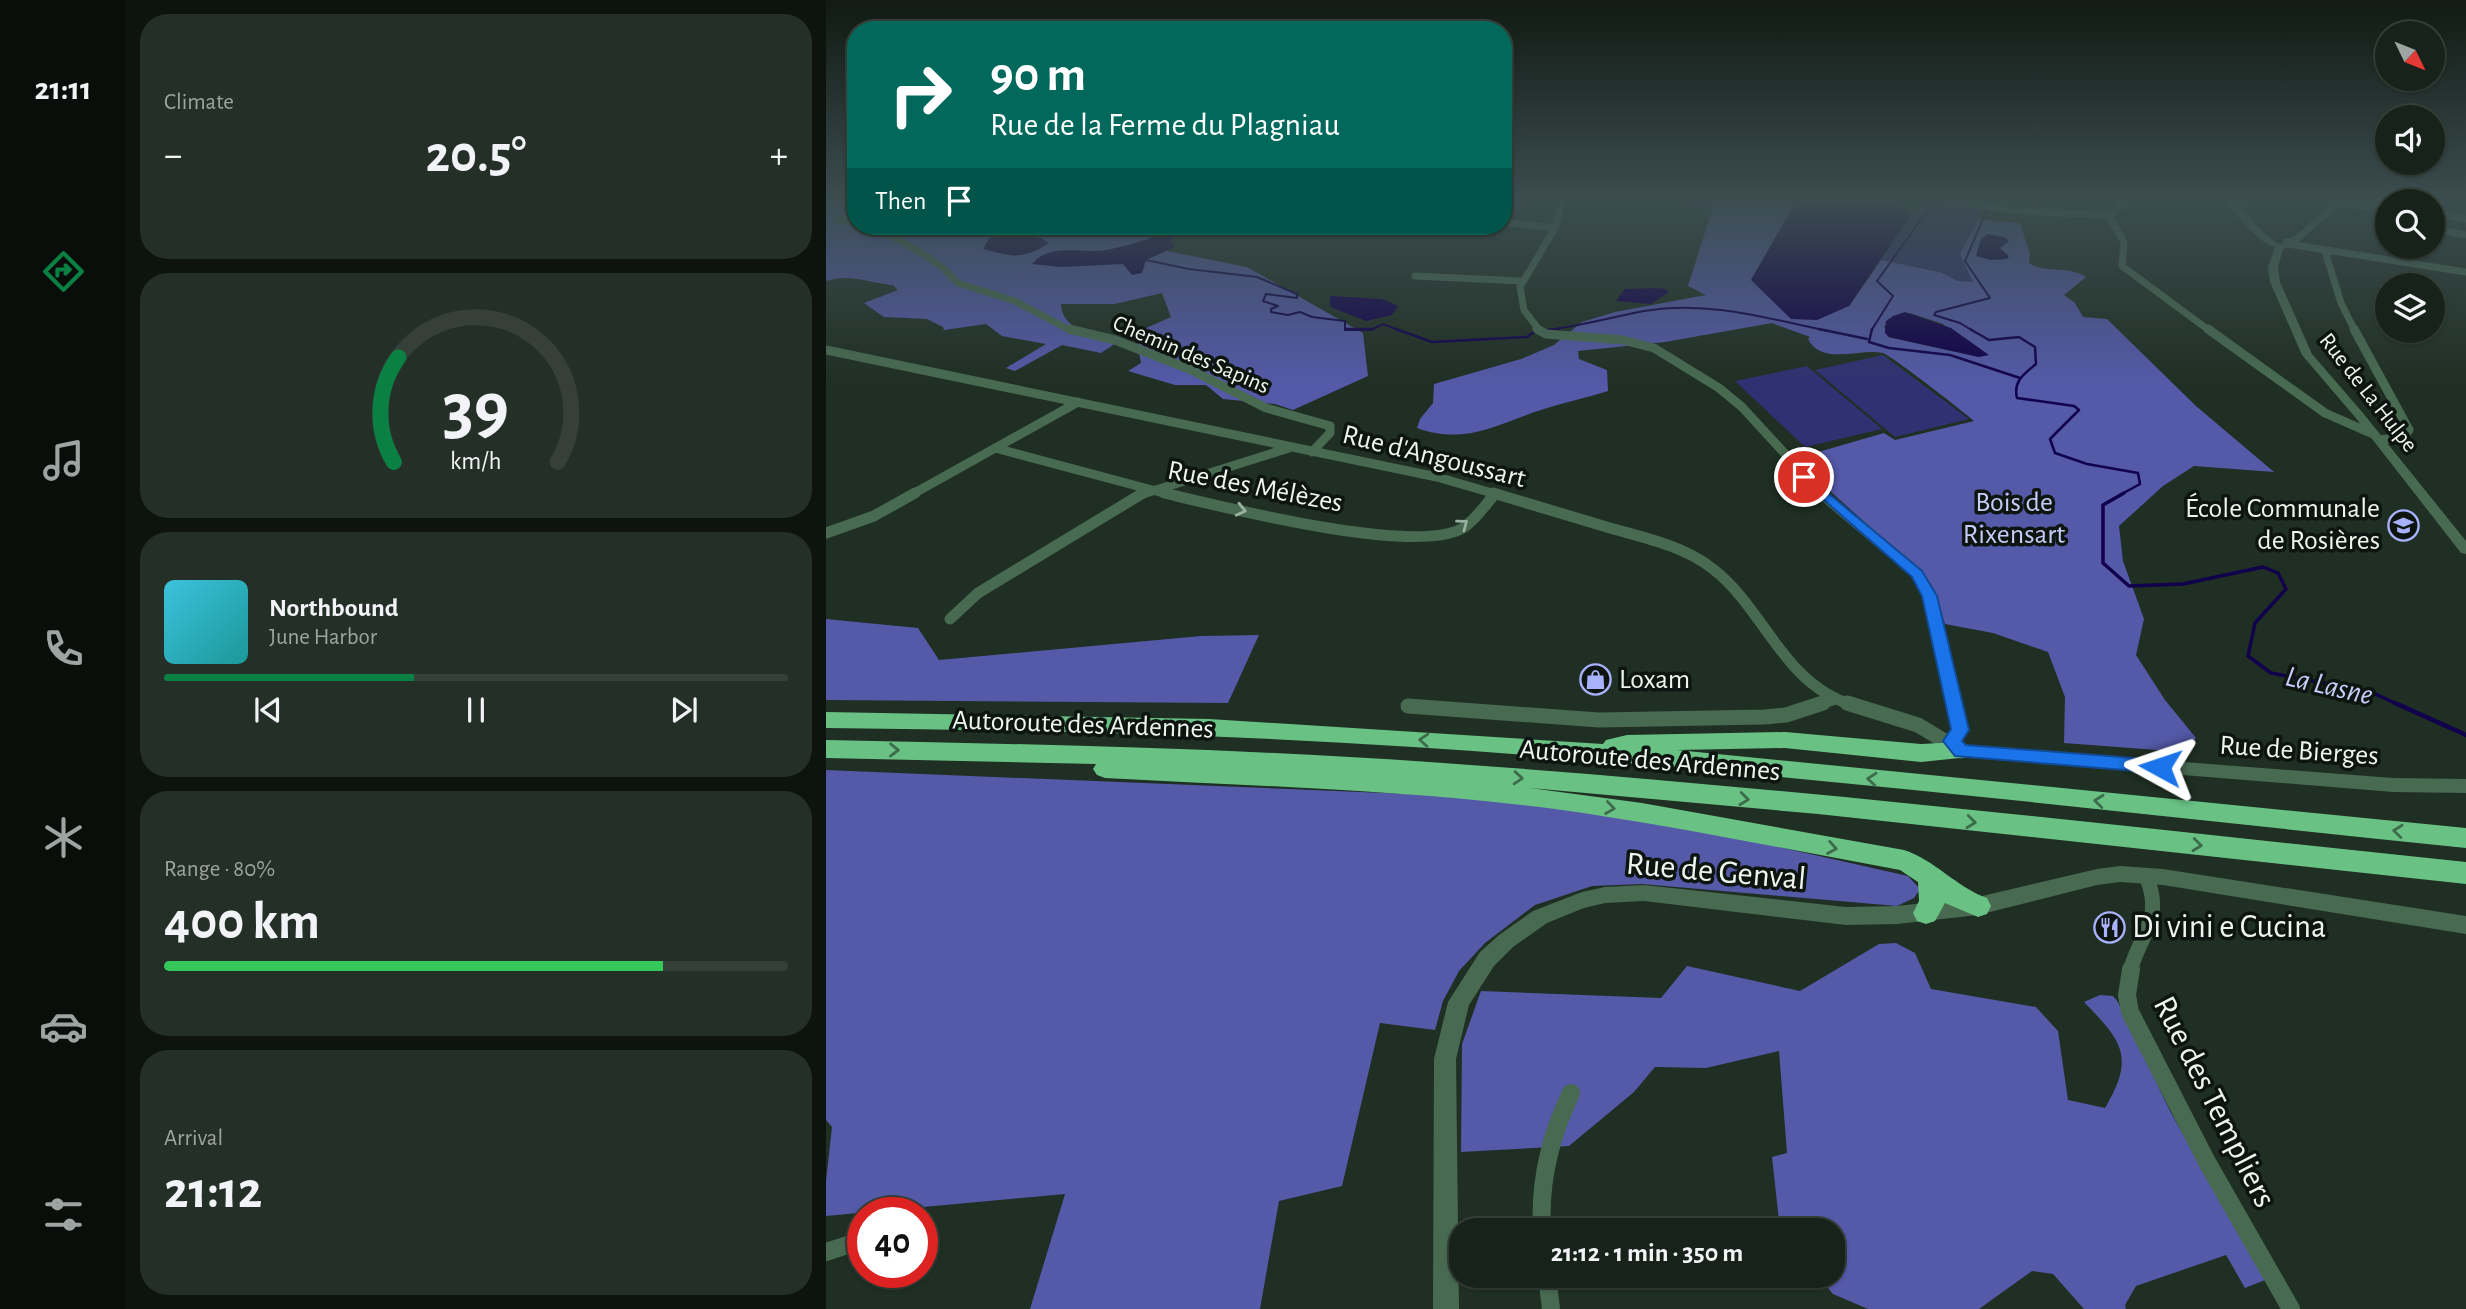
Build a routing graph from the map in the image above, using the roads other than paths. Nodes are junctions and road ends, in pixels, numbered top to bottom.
1 (933, 261) edge
2 (1534, 261) edge
3 (2122, 261) edge
4 (2276, 261) edge
5 (2328, 261) edge
6 (2393, 261) edge
7 (2466, 272) edge
8 (1415, 276) dead end
9 (1522, 281) junction
10 (832, 351) edge
11 (826, 358) edge
12 (1078, 402) junction
13 (2377, 438) junction
14 (1291, 447) junction
15 (995, 448) junction
16 (1312, 452) junction
17 (1151, 489) junction
18 (1495, 494) junction
19 (826, 534) edge
20 (2466, 550) edge
21 (950, 619) dead end
22 (1835, 699) junction
23 (1408, 706) dead end
24 (826, 720) edge
25 (1956, 746) junction
26 (826, 749) edge
27 (1590, 752) junction
28 (1058, 753) junction
29 (2466, 786) edge
30 (2466, 838) edge
31 (2466, 873) edge
32 (2146, 876) junction
33 (1931, 878) junction
34 (1978, 905) junction
35 (1926, 913) junction
36 (2466, 925) edge
37 (1571, 1093) dead end
38 (1542, 1218) edge
39 (847, 1245) edge
40 (826, 1252) edge
41 (1548, 1288) edge
42 (1446, 1309) edge
43 (1551, 1309) edge
44 (2291, 1309) edge

1 - 16 street, Chemin des Sapins
2 - 9 street
3 - 13 street
4 - 13 street, Rue de La Hulpe
5 - 13 street
6 - 7 street
8 - 9 street
9 - 25 street
10 - 11 street
10 - 12 street, Rue d'Angoussart
12 - 14 street, Rue d'Angoussart
12 - 15 street
13 - 20 street, Rue de La Hulpe
14 - 16 street, Rue d'Angoussart
14 - 17 street
15 - 17 street, Rue des Mélèzes
15 - 19 street
16 - 18 street, Rue d'Angoussart
17 -> 18 street, Rue des Mélèzes
17 - 21 street
18 - 22 street, Rue d'Angoussart
22 - 23 street
22 - 25 street, Rue d'Angoussart
27 -> 24 highway, Autoroute des Ardennes
25 - 27 highway
25 - 29 street, Rue de Bierges
26 -> 28 highway, Autoroute des Ardennes
30 -> 27 highway, Autoroute des Ardennes
28 -> 31 highway, Autoroute des Ardennes
28 -> 33 highway
32 - 34 street, Rue de Genval
32 - 36 street, Rue de Genval
32 - 44 street, Rue des Templiers
33 - 34 highway
33 - 35 highway
34 - 35 street, Rue de Genval
35 - 42 street, Rue de Genval
37 - 38 street
39 - 40 street
41 - 43 street

